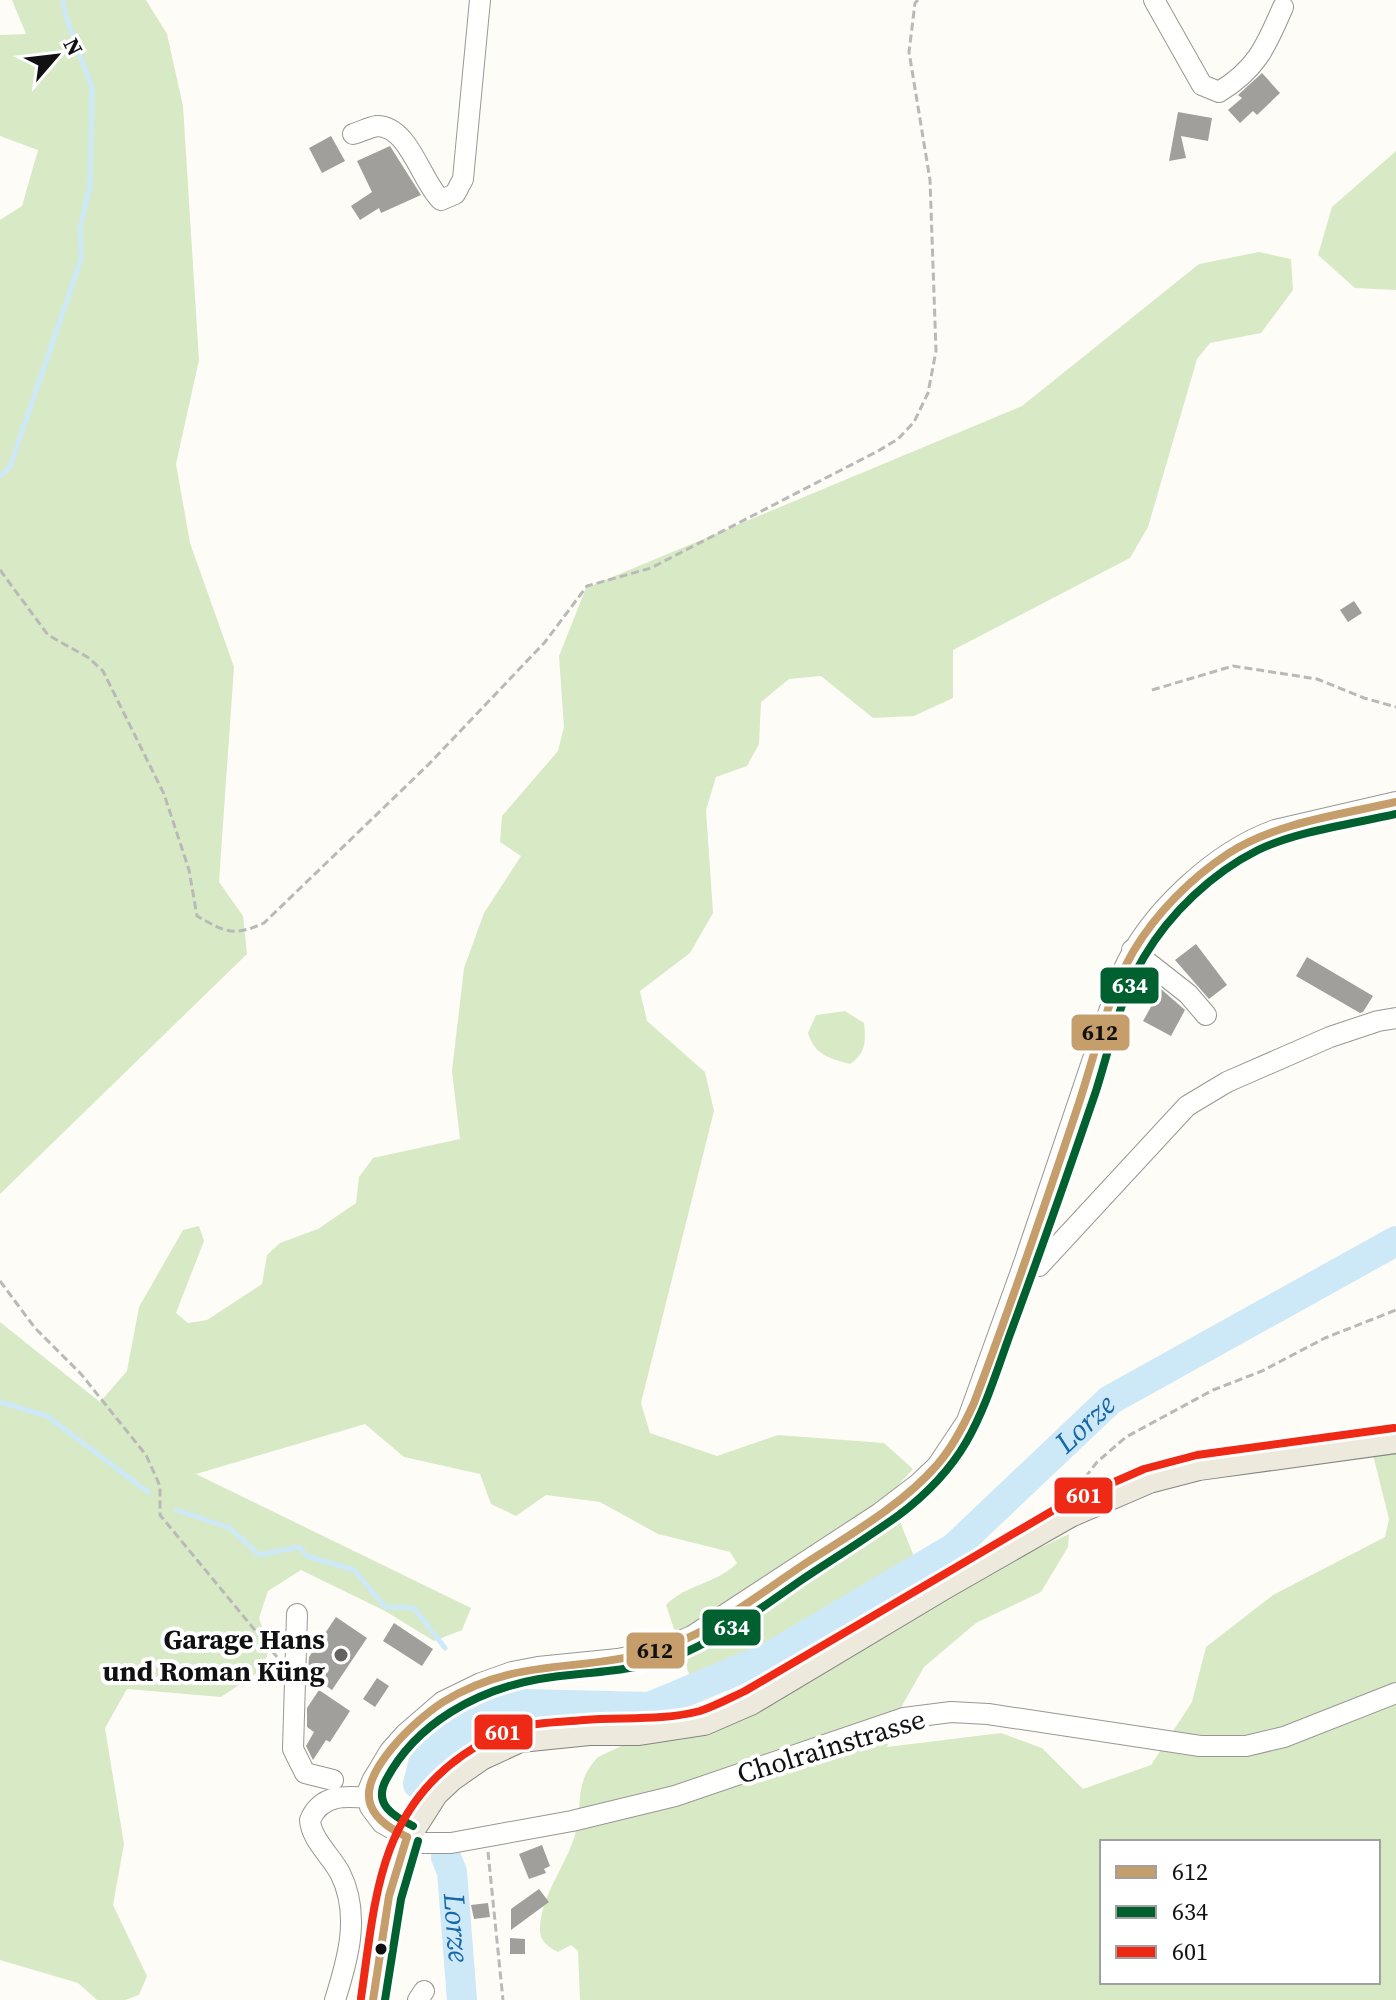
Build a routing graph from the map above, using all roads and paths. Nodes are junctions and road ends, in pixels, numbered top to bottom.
1 (480, 0) edge
2 (918, 0) edge
3 (1154, 0) edge
4 (1283, 7) dead end
5 (353, 134) dead end
6 (0, 570) edge
7 (1152, 690) dead end
8 (1396, 707) edge
9 (1396, 802) edge
10 (1132, 950) junction
11 (1206, 1015) dead end
12 (1396, 1018) edge
13 (1023, 1266) junction
14 (0, 1281) edge
15 (1396, 1310) edge
16 (1396, 1440) edge
17 (1076, 1490) dead end
18 (297, 1614) dead end
19 (277, 1657) dead end
20 (1396, 1693) edge
21 (333, 1780) dead end
22 (368, 1798) junction
23 (407, 1837) junction
24 (486, 1837) junction
25 (335, 2000) edge
26 (373, 2000) edge
27 (503, 2000) edge

1 - 5 street
2 - 6 path
3 - 4 street
7 - 8 path
9 - 10 street
10 - 11 street
10 - 13 street
12 - 13 street
13 - 22 street
14 - 19 path
15 - 17 path
16 - 23 main road
18 - 21 street
20 - 24 street, Cholrainstrasse
22 - 23 street
22 - 25 street
23 - 24 street, Cholrainstrasse
23 - 26 main road
24 - 27 path

